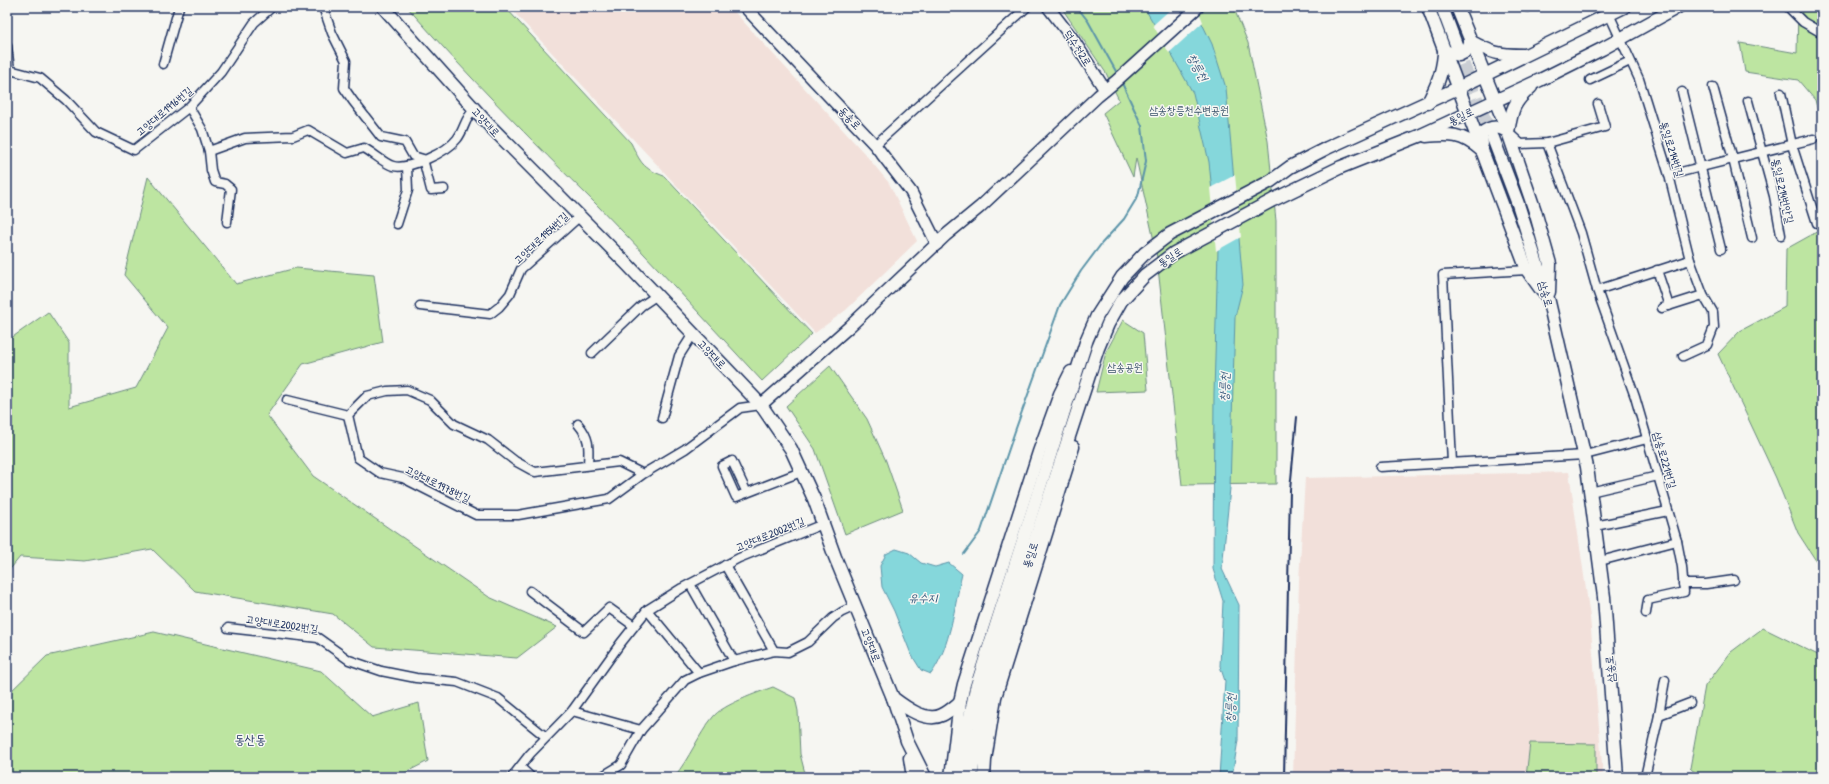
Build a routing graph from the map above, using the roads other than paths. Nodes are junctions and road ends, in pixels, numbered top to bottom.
1 (179, 7) edge
2 (272, 7) edge
3 (323, 7) edge
4 (383, 7) edge
5 (745, 7) edge
6 (1026, 7) edge
7 (1048, 7) edge
8 (1198, 7) edge
9 (1428, 7) edge
10 (1442, 7) edge
11 (1457, 7) edge
12 (1624, 7) edge
13 (1678, 7) edge
14 (1788, 7) edge
15 (1609, 14) junction
16 (1822, 33) edge
17 (1620, 40) junction
18 (1470, 41) junction
19 (7, 46) edge
20 (1457, 47) tunnel mouth
21 (1444, 51) junction
22 (1528, 55) junction
23 (1630, 61) junction
24 (163, 64) dead end
25 (1484, 75) junction
26 (1540, 80) junction
27 (1590, 80) dead end
28 (1713, 87) dead end
29 (1458, 88) junction
30 (1105, 90) junction
31 (1682, 92) dead end
32 (1781, 93) dead end
33 (1495, 100) junction
34 (1748, 101) dead end
35 (1428, 103) junction
36 (1598, 104) dead end
37 (189, 107) junction
38 (474, 110) junction
39 (1468, 113) junction
40 (1508, 132) junction
41 (1419, 136) junction
42 (1493, 138) tunnel mouth
43 (1813, 139) dead end
44 (1547, 144) junction
45 (875, 145) junction
46 (1792, 145) junction
47 (1518, 150) junction
48 (209, 151) junction
49 (1483, 151) junction
50 (1762, 152) junction
51 (1733, 159) junction
52 (423, 160) junction
53 (407, 166) junction
54 (1700, 168) junction
55 (1669, 175) junction
56 (444, 189) dead end
57 (579, 217) junction
58 (227, 222) dead end
59 (1817, 223) dead end
60 (397, 224) dead end
61 (1781, 235) dead end
62 (1752, 238) dead end
63 (937, 244) junction
64 (1721, 249) dead end
65 (1690, 260) junction
66 (1527, 270) junction
67 (1658, 270) junction
68 (1597, 290) junction
69 (1703, 295) junction
70 (656, 296) junction
71 (1549, 302) junction
72 (420, 306) dead end
73 (693, 334) junction
74 (1087, 339) junction
75 (1098, 348) junction
76 (592, 353) dead end
77 (1683, 356) dead end
78 (287, 400) dead end
79 (761, 405) junction
80 (348, 416) junction
81 (662, 418) dead end
82 (578, 424) dead end
83 (1647, 439) junction
84 (1585, 456) junction
85 (1452, 463) junction
86 (588, 465) junction
87 (1380, 467) dead end
88 (801, 472) junction
89 (643, 474) junction
90 (1658, 476) junction
91 (1590, 492) junction
92 (748, 493) dead end
93 (1668, 511) junction
94 (823, 524) junction
95 (1595, 526) junction
96 (1677, 541) junction
97 (1600, 561) junction
98 (725, 565) junction
99 (1734, 580) dead end
100 (690, 584) junction
101 (1683, 584) junction
102 (530, 591) dead end
103 (855, 606) junction
104 (647, 610) junction
105 (1646, 613) dead end
106 (634, 626) junction
107 (228, 628) dead end
108 (774, 651) junction
109 (734, 661) junction
110 (698, 673) junction
111 (1665, 680) dead end
112 (981, 690) junction
113 (893, 698) junction
114 (960, 702) junction
115 (1690, 703) dead end
116 (572, 711) junction
117 (1660, 715) junction
118 (641, 730) junction
119 (546, 738) junction
120 (907, 741) junction
121 (520, 767) junction
122 (512, 777) edge
123 (531, 777) edge
124 (601, 777) edge
125 (913, 777) edge
126 (925, 777) edge
127 (951, 777) edge
128 (962, 777) edge
129 (971, 777) edge
130 (984, 777) edge
131 (1617, 777) edge
132 (1645, 777) edge

1 - 24 street
2 - 37 street, 고양대로1916번길
3 - 52 street
4 - 38 main road, 고양대로
5 - 45 main road, 동송로
6 - 45 street
7 - 30 main road, 덕수천2로
8 - 30 main road
9 - 21 main road
10 - 20 main road
11 - 18 main road
12 - 15 main road, 통일로
13 - 17 main road, 통일로
14 - 16 street
15 - 17 street, 통일로214번길
15 - 22 main road, 통일로
17 - 23 street, 통일로214번길
17 - 26 main road, 통일로
18 - 21 main road
18 - 22 main road
18 - 25 main road
19 - 37 street, 고양대로1916번길
21 - 29 main road
21 - 35 main road
22 - 25 main road, 통일로
23 - 27 street
23 - 55 street, 통일로214번길
25 - 29 main road, 통일로
25 - 33 main road
26 - 33 main road, 통일로
26 - 40 main road
28 - 51 street
29 - 35 main road, 통일로
29 - 39 main road
30 - 63 main road
31 - 54 street
32 - 46 street, 통일로214번안길
33 - 39 main road, 통일로
33 - 40 main road
34 - 50 street, 통일로214번안길
35 - 74 main road, 통일로
36 - 44 street
37 - 48 street
38 - 52 street
38 - 57 main road, 고양대로
39 - 41 main road, 통일로
39 - 49 main road
40 - 47 main road
40 - 49 main road
41 - 49 main road
41 - 75 main road, 통일로
42 - 71 main road, 삼송로
43 - 46 street, 통일로214번안길
44 - 47 street
44 - 68 street, 삼송로221번길
45 - 63 main road, 동송로
46 - 50 street, 통일로214번안길
46 - 59 street, 통일로214번안길
47 - 71 main road
48 - 53 street
48 - 58 street
49 - 66 main road
50 - 51 street, 통일로214번안길
50 - 61 street, 통일로214번안길
51 - 54 street, 통일로214번안길
51 - 62 street
52 - 53 street
52 - 56 street
53 - 60 street
54 - 55 street, 통일로214번안길
54 - 64 street
55 - 65 street, 통일로214번길
57 - 70 main road, 고양대로
57 - 72 street, 고양대로1954번길
63 - 79 main road
65 - 67 street
65 - 69 street, 통일로214번길
66 - 71 main road
66 - 85 street
67 - 68 street
67 - 69 street
68 - 83 street, 삼송로221번길
69 - 77 street, 통일로214번길
70 - 73 main road, 고양대로
70 - 76 street
71 - 84 main road, 삼송로
73 - 79 main road, 고양대로
73 - 81 street
74 - 112 main road, 통일로
74 - 114 main road
75 - 112 main road, 통일로
75 - 130 main road
78 - 80 street
79 - 88 main road, 고양대로
79 - 89 street, 고양대로1978번길
80 - 86 street
80 - 89 street, 고양대로1978번길
82 - 86 street
83 - 84 street
83 - 90 street, 삼송로221번길
84 - 85 street
84 - 91 main road, 삼송로
85 - 87 street
86 - 89 street
88 - 92 street
88 - 94 main road, 고양대로
90 - 91 street
90 - 93 street, 삼송로221번길
91 - 95 main road, 삼송로
93 - 95 street
93 - 96 street, 삼송로221번길
94 - 98 street, 고양대로2002번길
94 - 103 main road, 고양대로
95 - 97 main road, 삼송로
96 - 97 street
96 - 101 street, 삼송로221번길
97 - 131 main road, 삼송로
98 - 100 street, 고양대로2002번길
98 - 108 street
99 - 101 street
100 - 104 street, 고양대로2002번길
100 - 109 street
101 - 105 street
102 - 106 street
103 - 108 street
103 - 113 main road, 고양대로
104 - 106 street, 고양대로2002번길
104 - 110 street
106 - 116 street, 고양대로2002번길
107 - 119 street, 고양대로2002번길
108 - 109 street
109 - 110 street
110 - 118 street
111 - 117 street
112 - 128 main road, 통일로
112 - 129 main road, 통일로
113 - 114 main road
113 - 120 main road, 고양대로
114 - 127 main road
115 - 117 street
116 - 118 street
116 - 119 street, 고양대로2002번길
117 - 132 street
118 - 124 street
119 - 121 street, 고양대로2002번길
120 - 125 main road
120 - 126 main road, 고양대로
121 - 122 street, 고양대로2002번길
121 - 123 street

